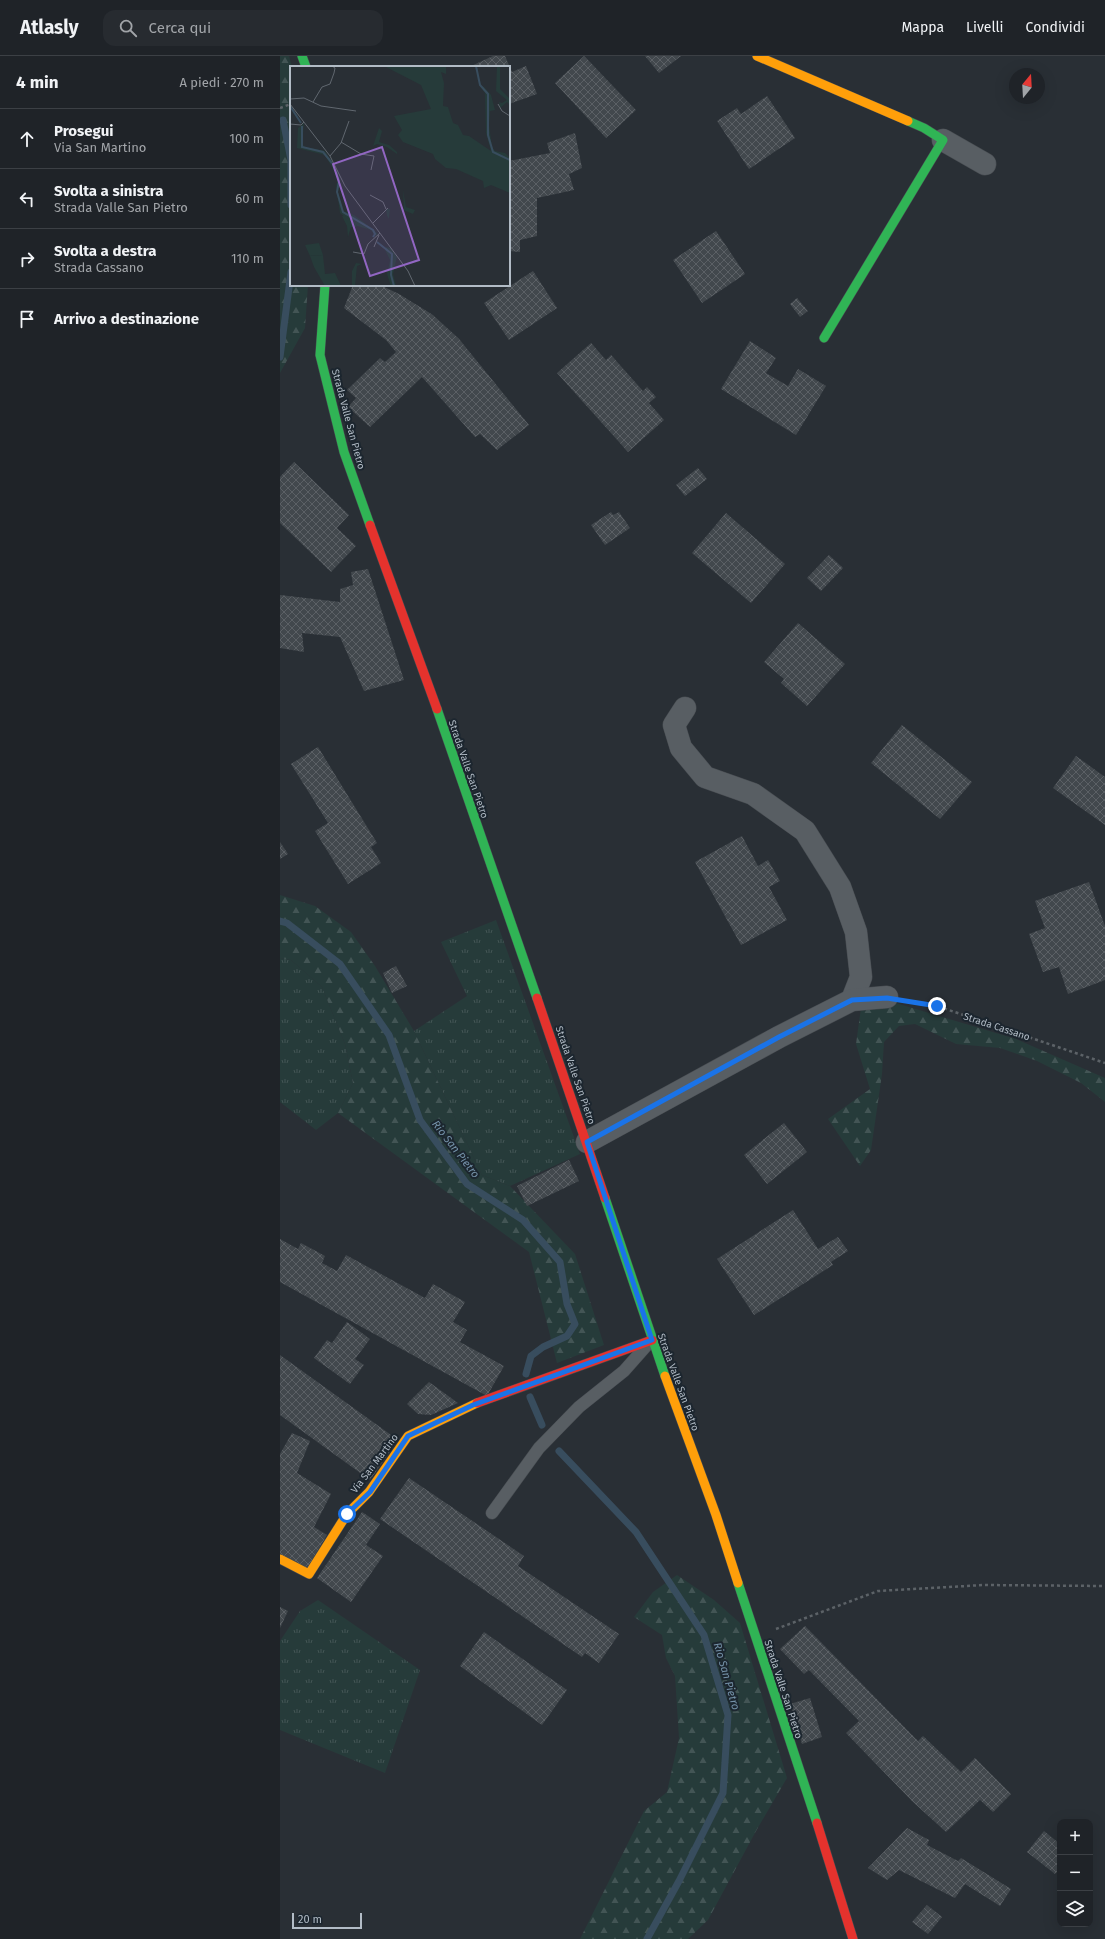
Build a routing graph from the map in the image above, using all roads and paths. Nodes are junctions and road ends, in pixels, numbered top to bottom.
1 (302, 56) edge
2 (757, 56) edge
3 (306, 66) edge
4 (290, 104) edge
5 (280, 108) edge
6 (943, 140) junction
7 (985, 164) dead end
8 (325, 286) edge
9 (824, 338) dead end
10 (685, 708) dead end
11 (887, 998) joint
12 (852, 1000) junction
13 (1105, 1063) edge
14 (587, 1142) junction
15 (652, 1340) junction
16 (492, 1513) dead end
17 (280, 1559) edge
18 (1105, 1586) edge
19 (755, 1637) junction
20 (853, 1939) edge

1 - 3 street
2 - 6 street
4 - 5 path
6 - 7 street
6 - 9 street
8 - 14 street, Strada Valle San Pietro
10 - 12 street
11 - 12 street
11 - 13 path, Strada Cassano
12 - 14 street
14 - 15 street, Strada Valle San Pietro
15 - 16 lane
15 - 17 street, Via San Martino
15 - 19 street, Strada Valle San Pietro
18 - 19 path
19 - 20 street, Strada Valle San Pietro

